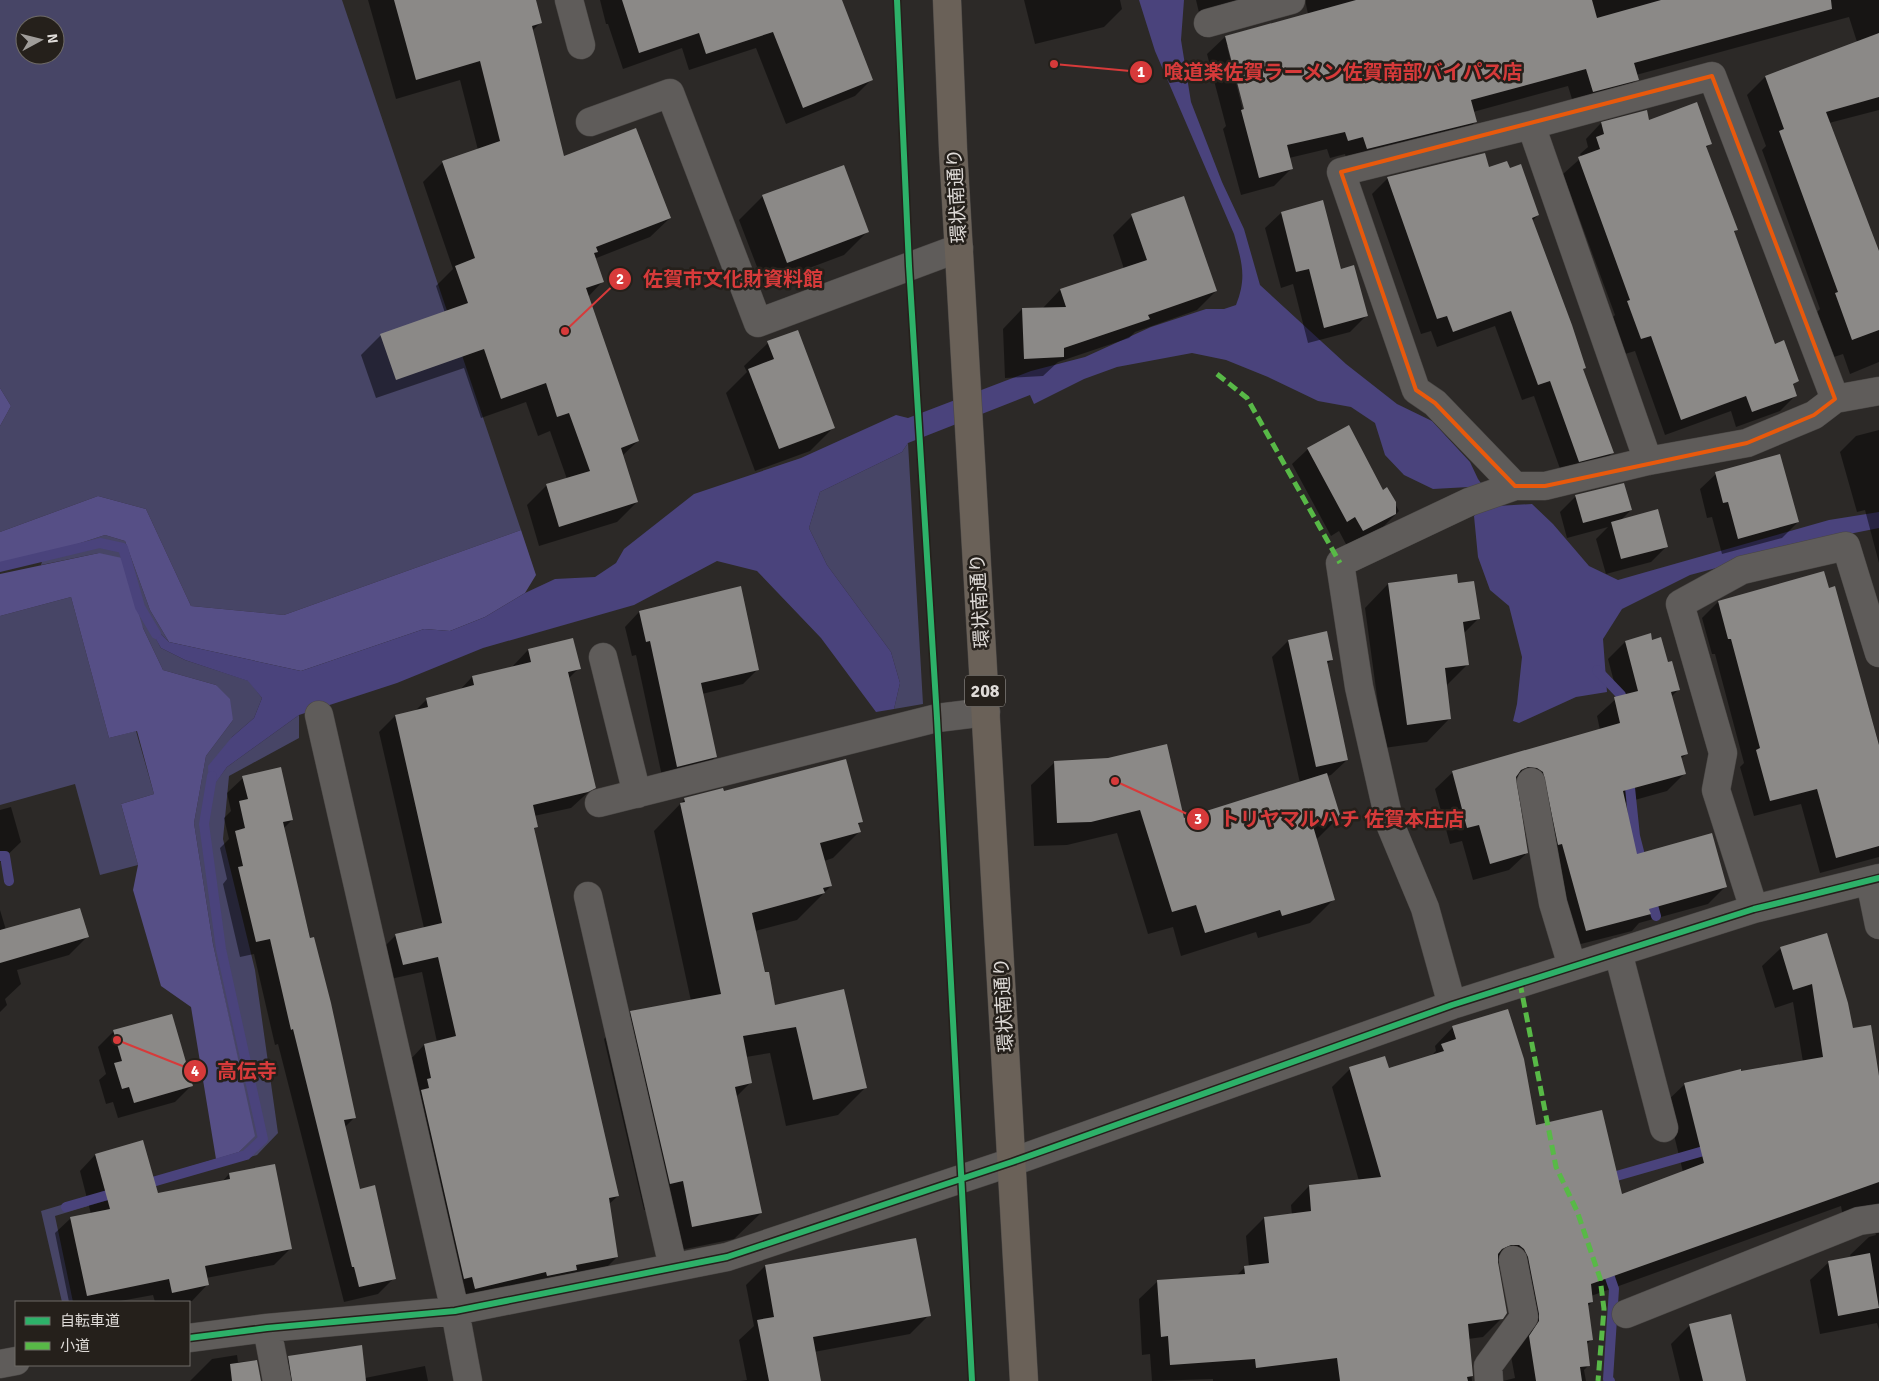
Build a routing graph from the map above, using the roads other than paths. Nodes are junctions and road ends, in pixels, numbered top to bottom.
1 (568, 0) edge
2 (947, 0) edge
3 (1291, 0) edge
4 (1208, 22) dead end
5 (580, 45) dead end
6 (590, 122) dead end
7 (1531, 125) junction
8 (959, 248) junction
9 (1879, 391) edge
10 (1835, 399) junction
11 (1648, 461) junction
12 (1505, 489) junction
13 (1879, 653) edge
14 (603, 657) dead end
15 (986, 712) junction
16 (319, 715) dead end
17 (1531, 782) dead end
18 (638, 794) junction
19 (600, 803) dead end
20 (1874, 879) edge
21 (588, 896) dead end
22 (1754, 909) junction
23 (1879, 925) edge
24 (1618, 952) junction
25 (1572, 966) junction
26 (1452, 1004) junction
27 (1664, 1128) dead end
28 (1012, 1162) junction
29 (1879, 1218) edge
30 (1513, 1260) dead end
31 (673, 1267) junction
32 (455, 1311) junction
33 (1626, 1314) dead end
34 (267, 1328) junction
35 (190, 1338) edge
36 (15, 1361) edge
37 (0, 1364) edge
38 (277, 1381) edge
39 (468, 1381) edge
40 (1024, 1381) edge
41 (1490, 1381) edge

1 - 5 street
2 - 8 highway, 環状南通り / 208
3 - 4 street
6 - 8 street
7 - 10 street
7 - 11 street
7 - 12 street
8 - 15 highway, 環状南通り / 208
9 - 10 street
10 - 11 street
11 - 12 street
12 - 26 street
13 - 22 street
14 - 18 street
15 - 18 street
15 - 28 highway, 環状南通り / 208
16 - 32 street
17 - 25 street
18 - 19 street
20 - 22 street
20 - 23 street
21 - 31 street
22 - 24 street
24 - 25 street
24 - 27 street
25 - 26 street
26 - 28 street
28 - 31 street
28 - 40 highway, 環状南通り / 208
29 - 33 street
30 - 41 street
31 - 32 street
32 - 34 street
32 - 39 street
34 - 35 street
34 - 38 street
36 - 37 street

